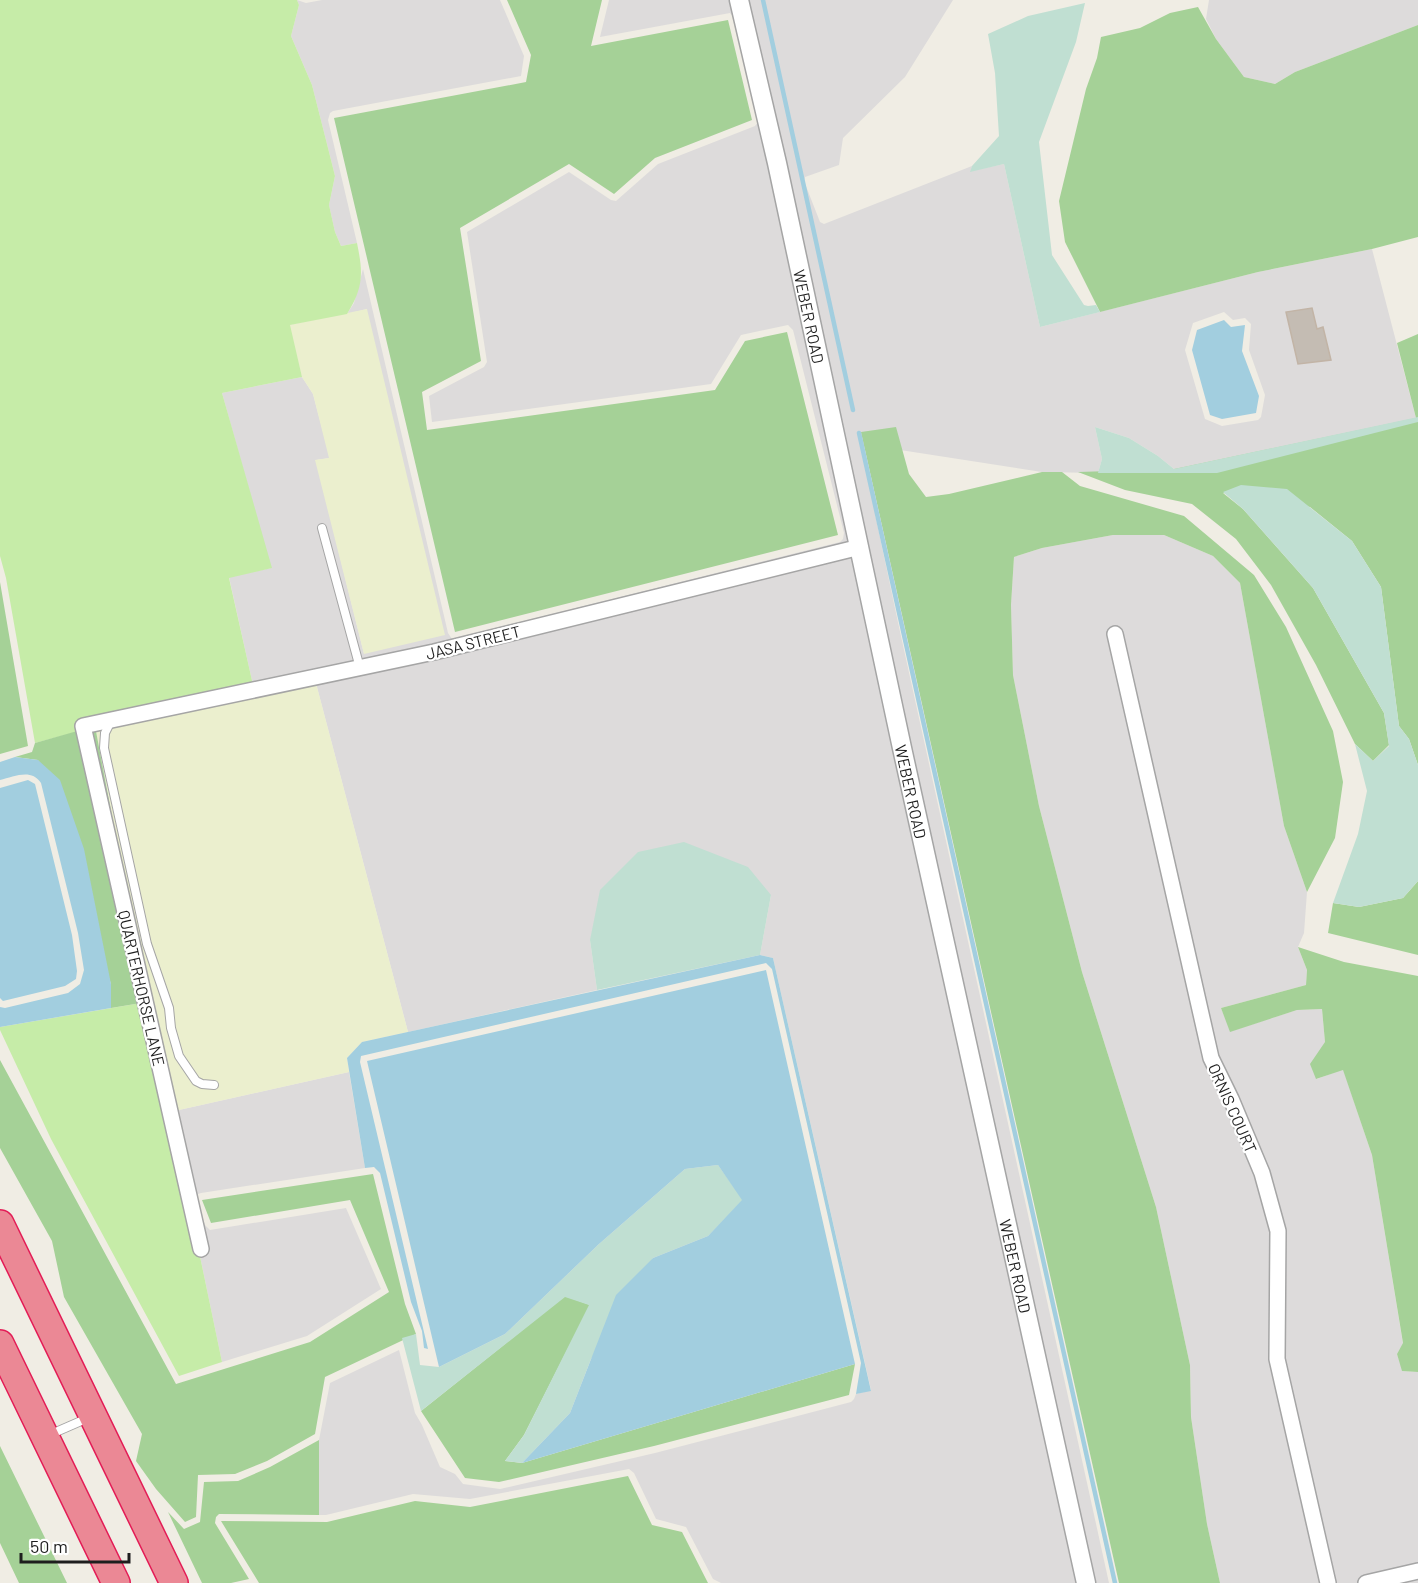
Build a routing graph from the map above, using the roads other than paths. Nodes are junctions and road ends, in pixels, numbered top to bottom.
1 (739, 0) edge
2 (322, 528) dead end
3 (860, 547) junction
4 (1115, 634) dead end
5 (360, 668) junction
6 (112, 720) junction
7 (83, 726) joint
8 (214, 1086) dead end
9 (0, 1224) edge
10 (201, 1249) dead end
11 (0, 1344) edge
12 (93, 1416) junction
13 (45, 1437) junction
14 (1418, 1571) edge
15 (116, 1583) edge
16 (174, 1583) edge
17 (1086, 1583) edge
18 (1328, 1583) edge
19 (1366, 1583) edge

1 - 3 street, WEBER ROAD
2 - 5 lane
3 - 5 street, JASA STREET
3 - 17 street, WEBER ROAD
4 - 18 street, ORNIS COURT
5 - 6 street, JASA STREET
6 - 7 street, JASA STREET
6 - 8 lane
7 - 10 street, QUARTERHORSE LANE
9 - 12 highway
11 - 13 highway
12 - 13 lane
12 - 16 highway
13 - 15 highway
14 - 19 street

